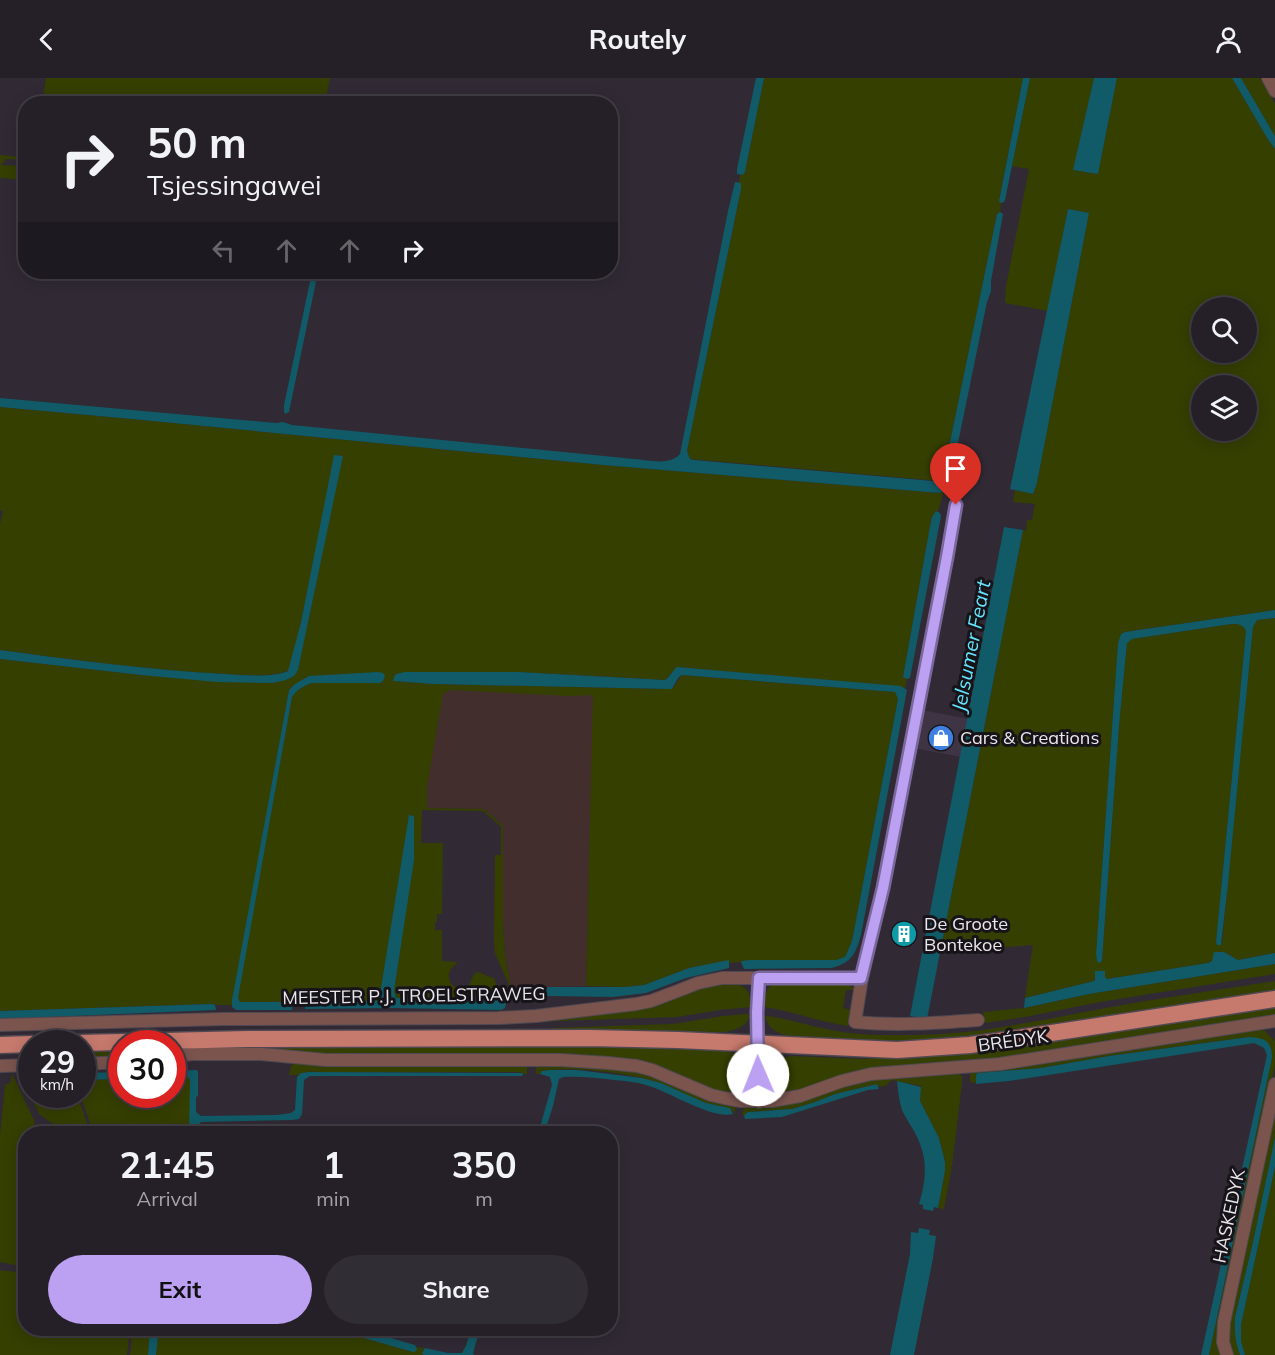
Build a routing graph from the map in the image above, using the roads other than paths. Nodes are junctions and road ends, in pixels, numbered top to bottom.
1 (1268, 78) edge
2 (1275, 91) edge
3 (956, 505) dead end
4 (759, 978) junction
5 (861, 978) junction
6 (1275, 999) edge
7 (978, 1020) dead end
8 (1275, 1021) edge
9 (0, 1025) edge
10 (96, 1042) edge
11 (18, 1044) edge
12 (758, 1044) junction
13 (0, 1045) edge
14 (186, 1055) edge
15 (18, 1065) edge
16 (0, 1066) edge
17 (1275, 1084) edge
18 (759, 1102) junction
19 (1227, 1355) edge

1 - 2 street
3 - 5 street
4 - 5 street, MEESTER P.J. TROELSTRAWEG
4 - 9 street, MEESTER P.J. TROELSTRAWEG
4 - 12 street
5 - 7 street, BRÉDYK
6 - 12 main road, BRÉDYK
8 - 18 street, BRÉDYK
10 - 12 main road
11 - 13 main road
12 - 18 street
14 - 18 street
15 - 16 street
17 - 19 street, HASKEDYK

